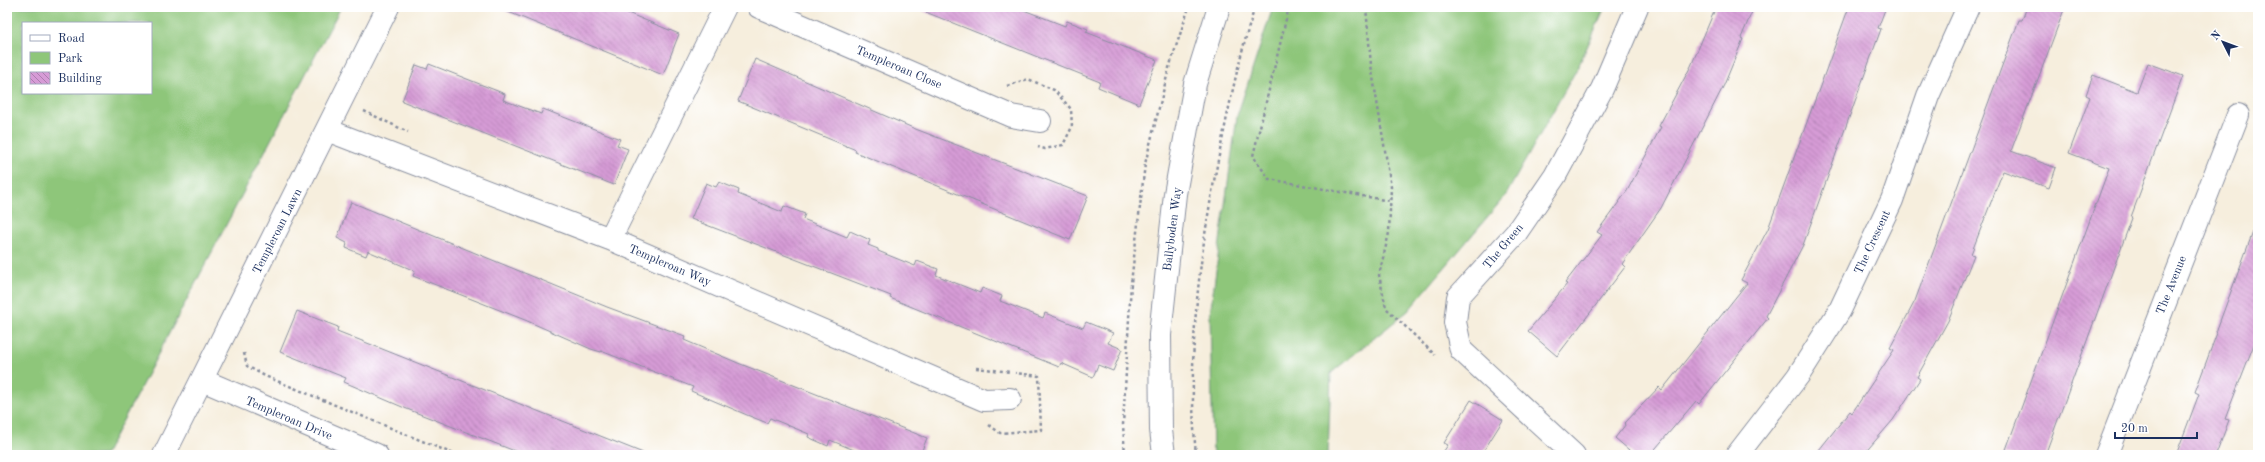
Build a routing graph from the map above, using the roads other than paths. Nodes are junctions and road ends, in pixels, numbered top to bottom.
1 (388, 7) edge
2 (725, 7) edge
3 (759, 7) edge
4 (1219, 7) edge
5 (1637, 7) edge
6 (1968, 7) edge
7 (2238, 115) dead end
8 (1040, 121) dead end
9 (327, 130) junction
10 (610, 239) junction
11 (202, 380) junction
12 (1010, 399) dead end
13 (1566, 452) edge
14 (164, 455) edge
15 (377, 455) edge
16 (1164, 455) edge
17 (1737, 455) edge
18 (2106, 455) edge

1 - 9 street, Templeroan Lawn
2 - 10 street
3 - 8 street, Templeroan Close
4 - 16 street, Ballyboden Way
5 - 13 street, The Green
6 - 17 street, The Crescent
7 - 18 street, The Avenue
9 - 10 street, Templeroan Way
9 - 11 street, Templeroan Lawn
10 - 12 street, Templeroan Way
11 - 14 street, Templeroan Lawn
11 - 15 street, Templeroan Drive

